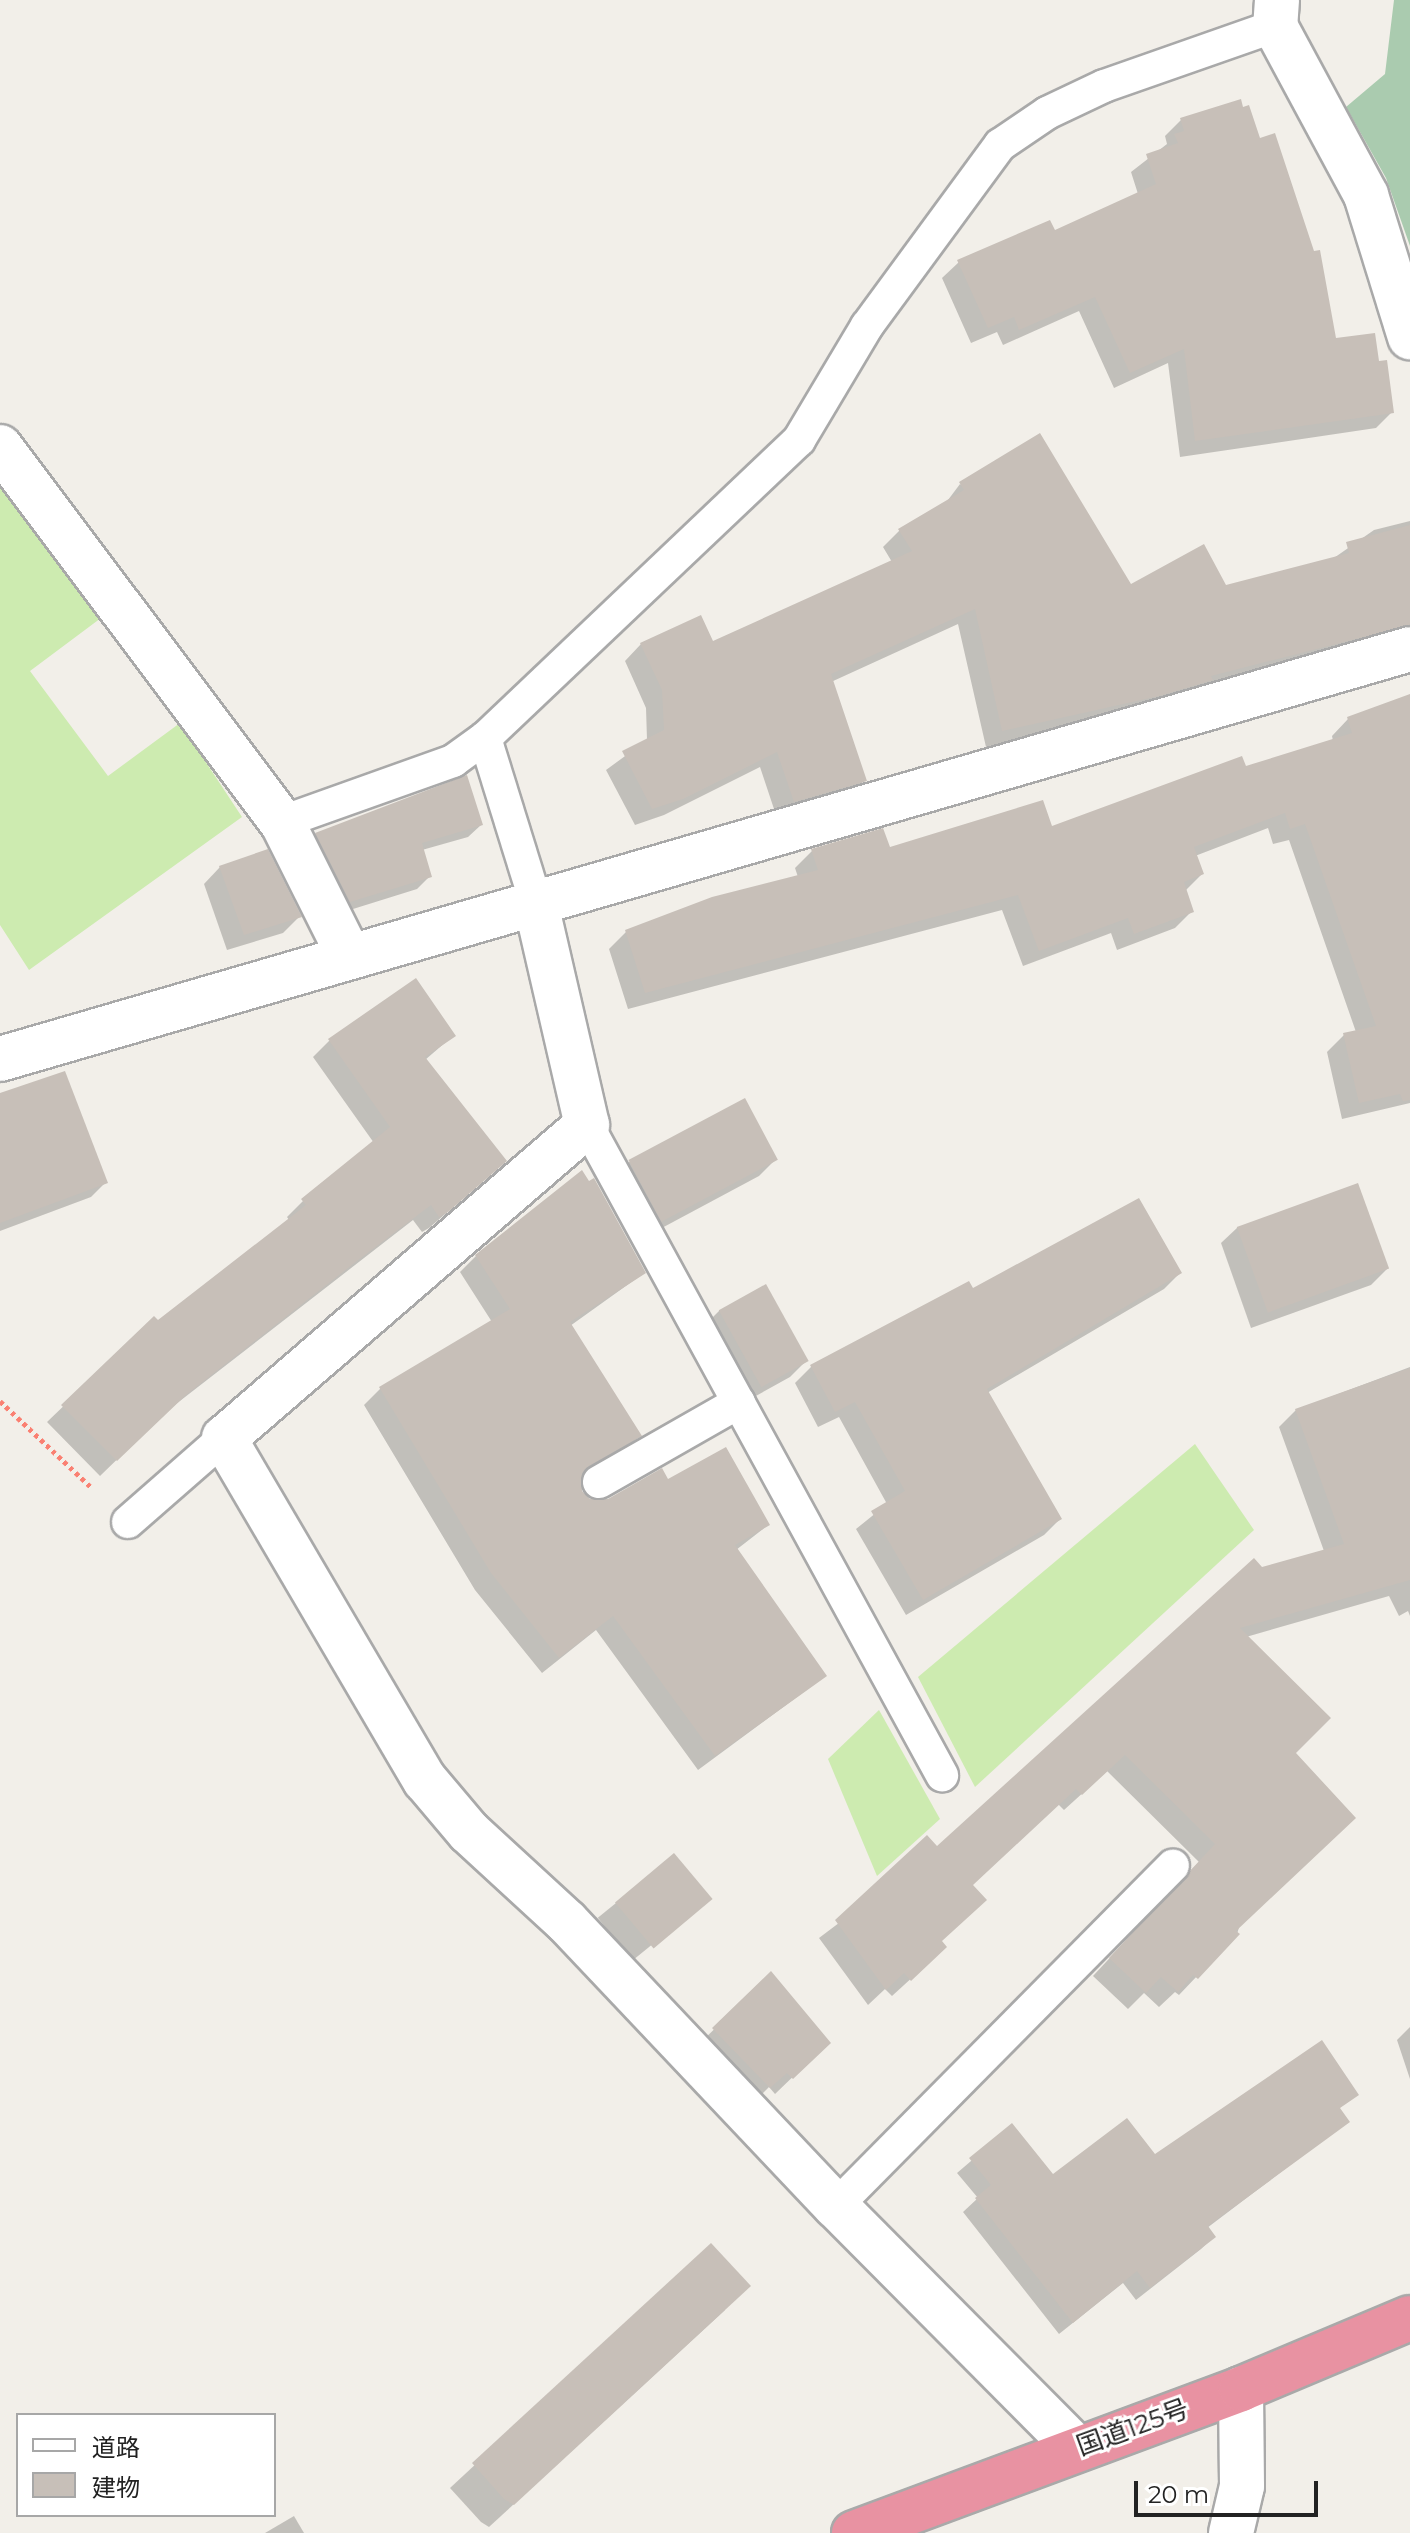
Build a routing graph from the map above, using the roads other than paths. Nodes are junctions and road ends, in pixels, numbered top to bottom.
1 (1276, 13) edge
2 (1410, 337) edge
3 (0, 447) edge
4 (1410, 649) edge
5 (485, 738) junction
6 (282, 822) junction
7 (535, 900) junction
8 (349, 956) junction
9 (0, 1059) edge
10 (587, 1125) junction
11 (739, 1402) junction
12 (224, 1438) junction
13 (599, 1482) dead end
14 (128, 1522) road end
15 (942, 1775) dead end
16 (1173, 1866) dead end
17 (836, 2206) junction
18 (1410, 2318) edge
19 (1241, 2389) junction
20 (1077, 2449) junction
21 (854, 2533) edge
22 (1231, 2533) edge

1 - 2 street
1 - 5 lane
3 - 6 street
4 - 7 street
5 - 6 lane
5 - 7 lane
6 - 8 street
7 - 8 street
7 - 10 street
8 - 9 street
10 - 11 lane
10 - 12 street
11 - 13 lane
11 - 15 lane
12 - 14 lane
12 - 17 street
16 - 17 lane
17 - 20 street
18 - 19 highway, 国道125号
19 - 20 highway, 国道125号
19 - 22 street
20 - 21 highway, 国道125号

